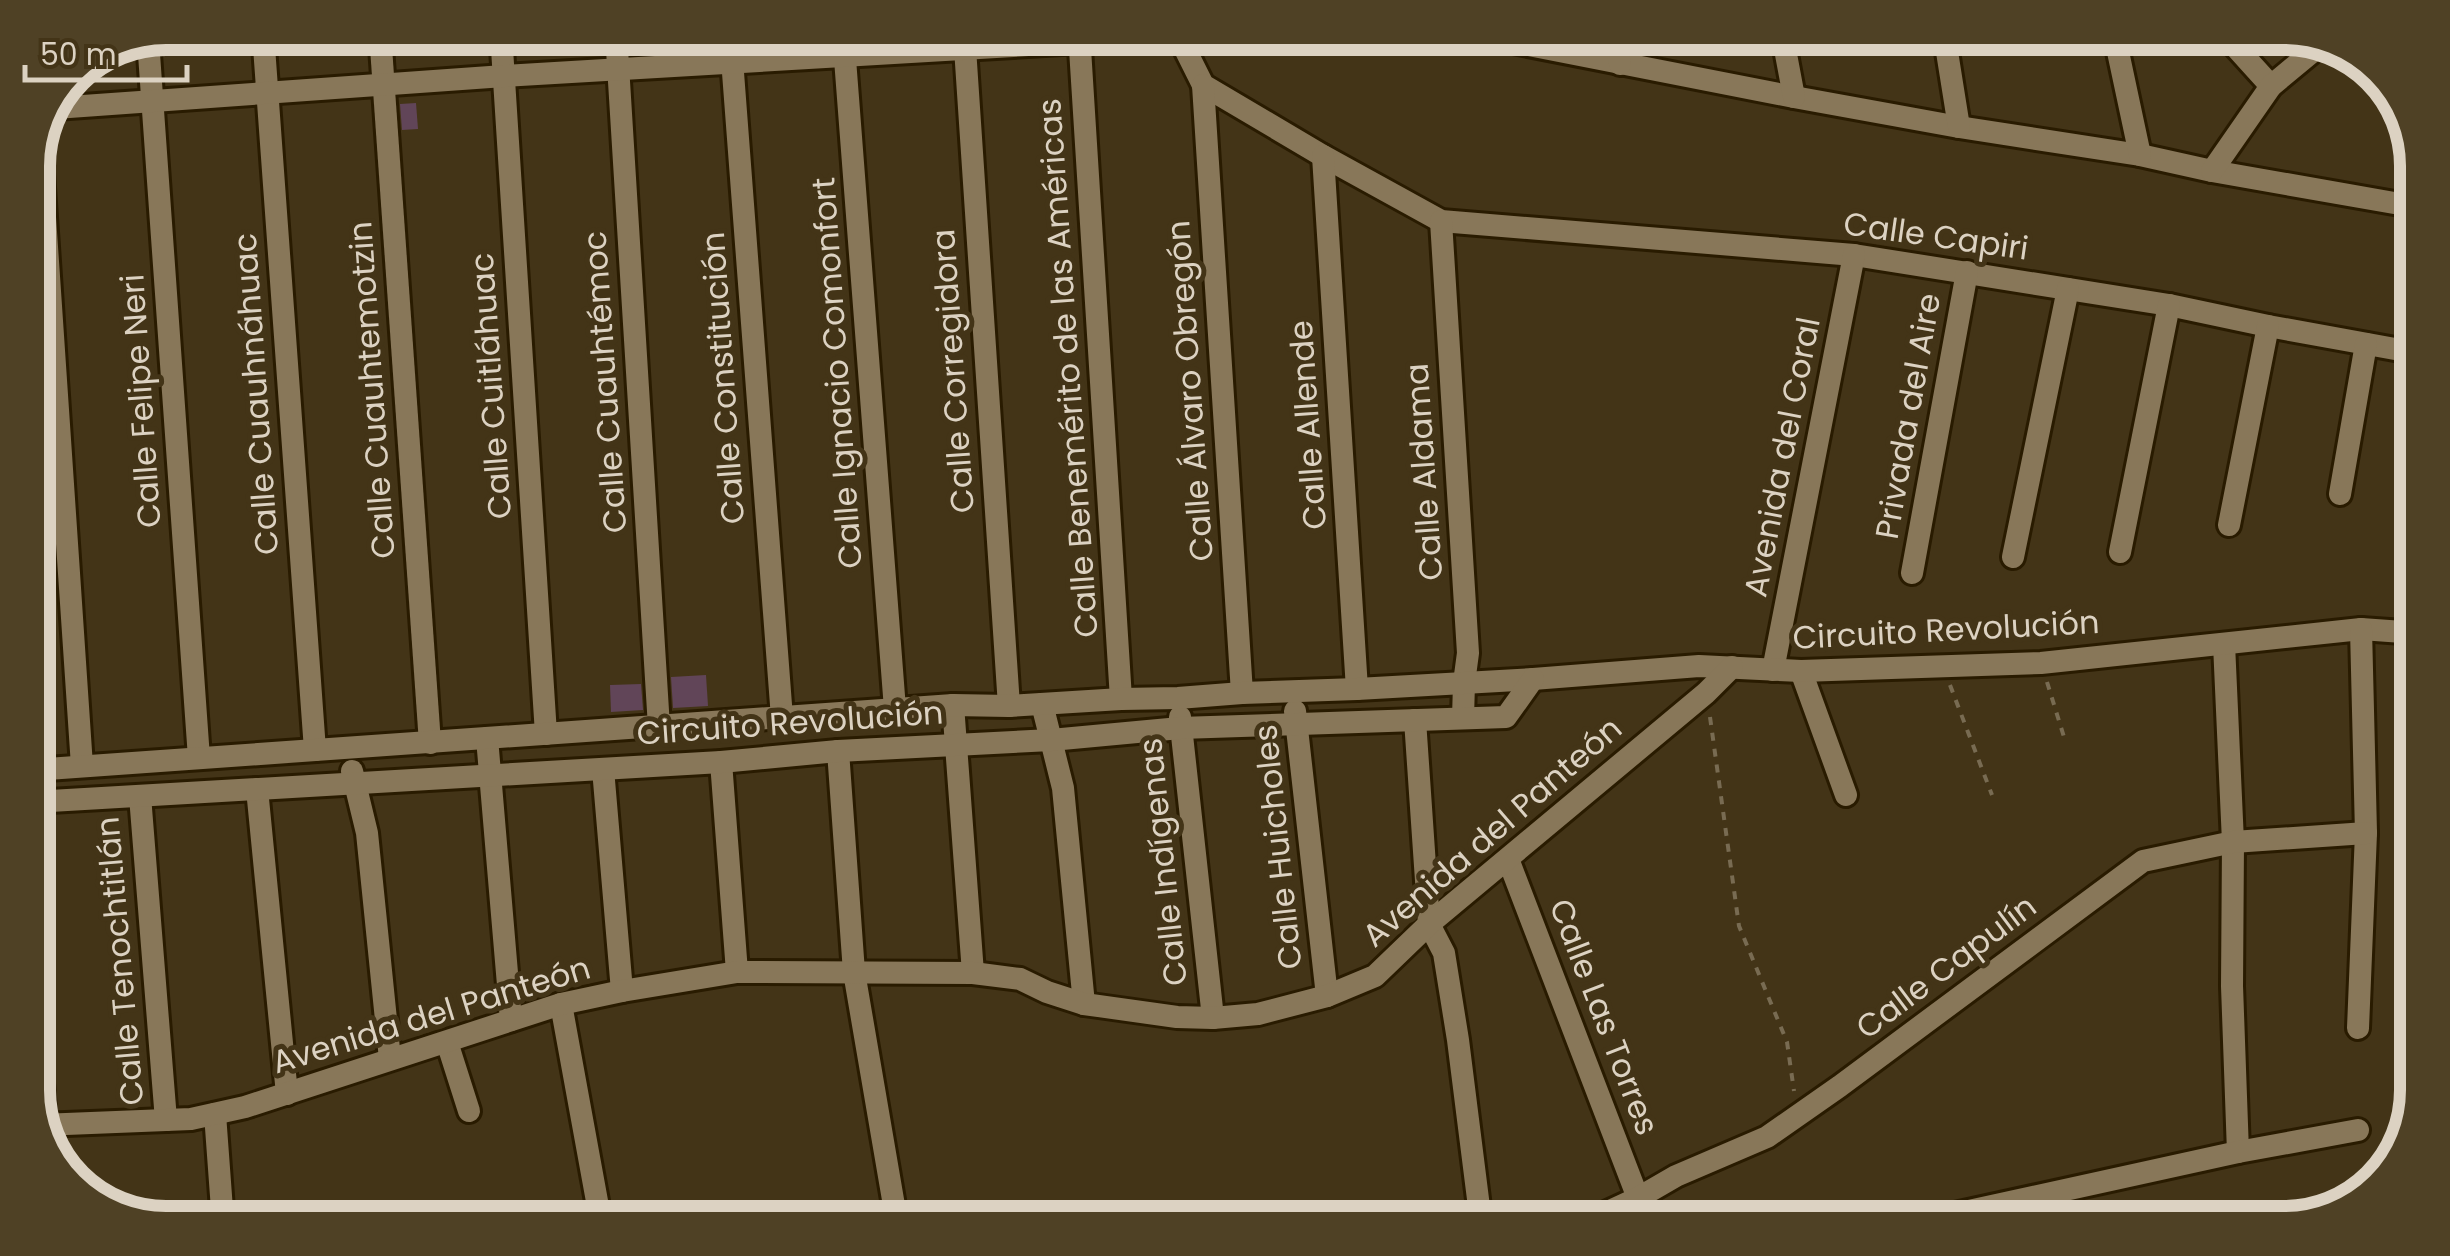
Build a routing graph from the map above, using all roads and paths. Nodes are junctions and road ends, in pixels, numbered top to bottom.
1 (264, 50) edge
2 (381, 50) edge
3 (502, 50) edge
4 (617, 50) edge
5 (731, 50) edge
6 (844, 50) edge
7 (892, 50) edge
8 (965, 50) edge
9 (1080, 50) edge
10 (1187, 50) edge
11 (1553, 50) edge
12 (1617, 50) edge
13 (1785, 50) edge
14 (1947, 50) edge
15 (2118, 50) edge
16 (2239, 50) edge
17 (149, 51) edge
18 (2310, 53) edge
19 (844, 56) junction
20 (732, 63) junction
21 (1620, 64) junction
22 (618, 70) junction
23 (504, 76) junction
24 (383, 85) junction
25 (1204, 85) junction
26 (2271, 86) junction
27 (268, 93) junction
28 (1794, 98) junction
29 (153, 102) junction
30 (66, 107) edge
31 (1959, 126) junction
32 (2140, 154) junction
33 (1324, 156) junction
34 (2212, 171) junction
35 (2400, 204) edge
36 (1440, 221) junction
37 (1854, 256) junction
38 (1968, 272) junction
39 (2068, 289) junction
40 (50, 291) edge
41 (2169, 304) junction
42 (2268, 326) junction
43 (2366, 344) junction
44 (2400, 350) edge
45 (2340, 494) dead end
46 (2230, 525) dead end
47 (2120, 552) dead end
48 (2013, 557) dead end
49 (1912, 573) dead end
50 (2361, 629) junction
51 (2400, 632) edge
52 (2224, 644) junction
53 (2041, 664) junction
54 (1732, 667) junction
55 (1943, 667) junction
56 (1773, 670) junction
57 (1802, 670) junction
58 (1534, 679) junction
59 (1464, 683) junction
60 (1357, 689) junction
61 (1294, 692) junction
62 (1242, 693) junction
63 (1706, 693) junction
64 (1121, 698) junction
65 (1178, 698) junction
66 (1042, 704) junction
67 (953, 705) junction
68 (1009, 706) junction
69 (896, 708) junction
70 (782, 718) junction
71 (1463, 718) junction
72 (1415, 720) junction
73 (1296, 724) junction
74 (660, 726) junction
75 (1180, 728) junction
76 (546, 734) junction
77 (487, 738) junction
78 (2064, 738) dead end
79 (1051, 740) junction
80 (430, 742) junction
81 (956, 744) junction
82 (348, 748) junction
83 (315, 750) junction
84 (838, 751) junction
85 (199, 758) junction
86 (721, 762) junction
87 (82, 766) junction
88 (50, 769) edge
89 (603, 769) junction
90 (489, 776) junction
91 (354, 782) junction
92 (257, 789) junction
93 (1846, 795) dead end
94 (1992, 795) dead end
95 (140, 796) junction
96 (50, 801) edge
97 (2366, 833) junction
98 (2233, 842) junction
99 (1508, 859) junction
100 (1429, 924) junction
101 (738, 972) junction
102 (854, 972) junction
103 (973, 973) junction
104 (622, 991) junction
105 (1326, 996) junction
106 (561, 1004) junction
107 (1084, 1004) junction
108 (1213, 1018) junction
109 (511, 1020) junction
110 (2358, 1028) dead end
111 (447, 1042) junction
112 (390, 1058) junction
113 (286, 1094) junction
114 (468, 1111) dead end
115 (215, 1114) junction
116 (1797, 1116) junction
117 (166, 1120) junction
118 (55, 1124) edge
119 (2358, 1130) dead end
120 (2238, 1152) junction
121 (1638, 1198) junction
122 (222, 1206) edge
123 (599, 1206) edge
124 (893, 1206) edge
125 (1479, 1206) edge
126 (1621, 1206) edge
127 (1995, 1206) edge

1 - 27 street, Calle Cuauhnáhuac
2 - 24 street, Calle Cuauhtemotzin
3 - 23 street, Calle Cuitláhuac
4 - 22 street, Calle Cuauhtémoc
5 - 20 street, Calle Constitución
6 - 19 street, Calle Ignacio Comonfort
7 - 19 street
8 - 68 street, Calle Corregidora
9 - 64 street, Calle Benemérito de las Américas
10 - 25 street
11 - 21 street
12 - 21 street
13 - 28 street
14 - 31 street
15 - 32 street
16 - 26 street
17 - 29 street, Calle Felipe Neri
18 - 26 street
19 - 20 street
19 - 69 street, Calle Ignacio Comonfort
20 - 22 street
20 - 70 street, Calle Constitución
21 - 28 street
22 - 23 street
22 - 74 street, Calle Cuauhtémoc
23 - 24 street
23 - 76 street, Calle Cuitláhuac
24 - 27 street
24 - 80 street, Calle Cuauhtemotzin
25 - 33 street
25 - 62 street, Calle Álvaro Obregón
26 - 34 street
27 - 29 street
27 - 83 street, Calle Cuauhnáhuac
28 - 31 street
29 - 30 street
29 - 85 street, Calle Felipe Neri
31 - 32 street
32 - 34 street
33 - 36 street
33 - 60 street, Calle Allende
34 - 35 street
36 - 37 street, Calle Capiri
36 - 59 street, Calle Aldama
37 - 38 street, Calle Capiri
37 - 56 street, Avenida del Coral
38 - 39 street, Calle Capiri
38 - 49 street, Privada del Aire
39 - 41 street, Calle Capiri
39 - 48 street
40 - 87 street
41 - 42 street, Calle Capiri
41 - 47 street
42 - 43 street, Calle Capiri
42 - 46 street
43 - 44 street, Calle Capiri
43 - 45 street
50 - 51 street, Circuito Revolución
50 - 52 street, Circuito Revolución
50 - 97 street
52 - 53 street, Circuito Revolución
52 - 98 street
53 - 55 street, Circuito Revolución
53 - 78 path
54 - 56 street, Circuito Revolución
54 - 58 street, Circuito Revolución
54 - 63 street, Avenida del Panteón
55 - 57 street, Circuito Revolución
55 - 94 path
56 - 57 street, Circuito Revolución
57 - 93 street
58 - 59 street, Circuito Revolución
58 - 71 street, Circuito Revolución
59 - 60 street, Circuito Revolución
59 - 71 street, Calle Aldama
60 - 61 street, Circuito Revolución
61 - 62 street, Circuito Revolución
61 - 73 street, Calle Huicholes
62 - 65 street, Circuito Revolución
63 - 99 street, Avenida del Panteón
63 - 116 path
64 - 65 street, Circuito Revolución
64 - 66 street, Circuito Revolución
65 - 75 street, Calle Indígenas
66 - 68 street, Circuito Revolución
66 - 79 street
67 - 68 street, Circuito Revolución
67 - 69 street, Circuito Revolución
67 - 81 street
69 - 70 street, Circuito Revolución
70 - 74 street, Circuito Revolución
71 - 72 street, Circuito Revolución
72 - 73 street, Circuito Revolución
72 - 100 street
73 - 75 street, Circuito Revolución
73 - 105 street, Calle Huicholes
74 - 76 street, Circuito Revolución
75 - 79 street, Circuito Revolución
75 - 108 street, Calle Indígenas
76 - 77 street, Circuito Revolución
77 - 80 street, Circuito Revolución
77 - 90 street
79 - 81 street, Circuito Revolución
79 - 107 street
80 - 82 street, Circuito Revolución
81 - 84 street, Circuito Revolución
81 - 103 street
82 - 83 street, Circuito Revolución
82 - 91 street
83 - 85 street, Circuito Revolución
84 - 86 street, Circuito Revolución
84 - 102 street
85 - 87 street, Circuito Revolución
86 - 89 street, Circuito Revolución
86 - 101 street
87 - 88 street, Circuito Revolución
89 - 90 street, Circuito Revolución
89 - 104 street
90 - 91 street, Circuito Revolución
90 - 109 street
91 - 92 street, Circuito Revolución
91 - 112 street
92 - 95 street, Circuito Revolución
92 - 113 street
95 - 96 street, Circuito Revolución
95 - 117 street, Calle Tenochtitlán
97 - 98 street, Calle Capulín
97 - 110 street
98 - 116 street, Calle Capulín
98 - 120 street
99 - 100 street, Avenida del Panteón
99 - 121 street, Calle Las Torres
100 - 105 street, Avenida del Panteón
100 - 125 street
101 - 102 street, Avenida del Panteón
101 - 104 street, Avenida del Panteón
102 - 103 street, Avenida del Panteón
102 - 124 street
103 - 107 street, Avenida del Panteón
104 - 106 street, Avenida del Panteón
105 - 108 street, Avenida del Panteón
106 - 109 street, Avenida del Panteón
106 - 123 street
107 - 108 street, Avenida del Panteón
109 - 111 street, Avenida del Panteón
111 - 112 street, Avenida del Panteón
111 - 114 street
112 - 113 street, Avenida del Panteón
113 - 115 street, Avenida del Panteón
115 - 117 street, Avenida del Panteón
115 - 122 street
116 - 121 street, Calle Capulín
117 - 118 street, Avenida del Panteón
119 - 120 street
120 - 127 street
121 - 126 street, Calle Capulín

